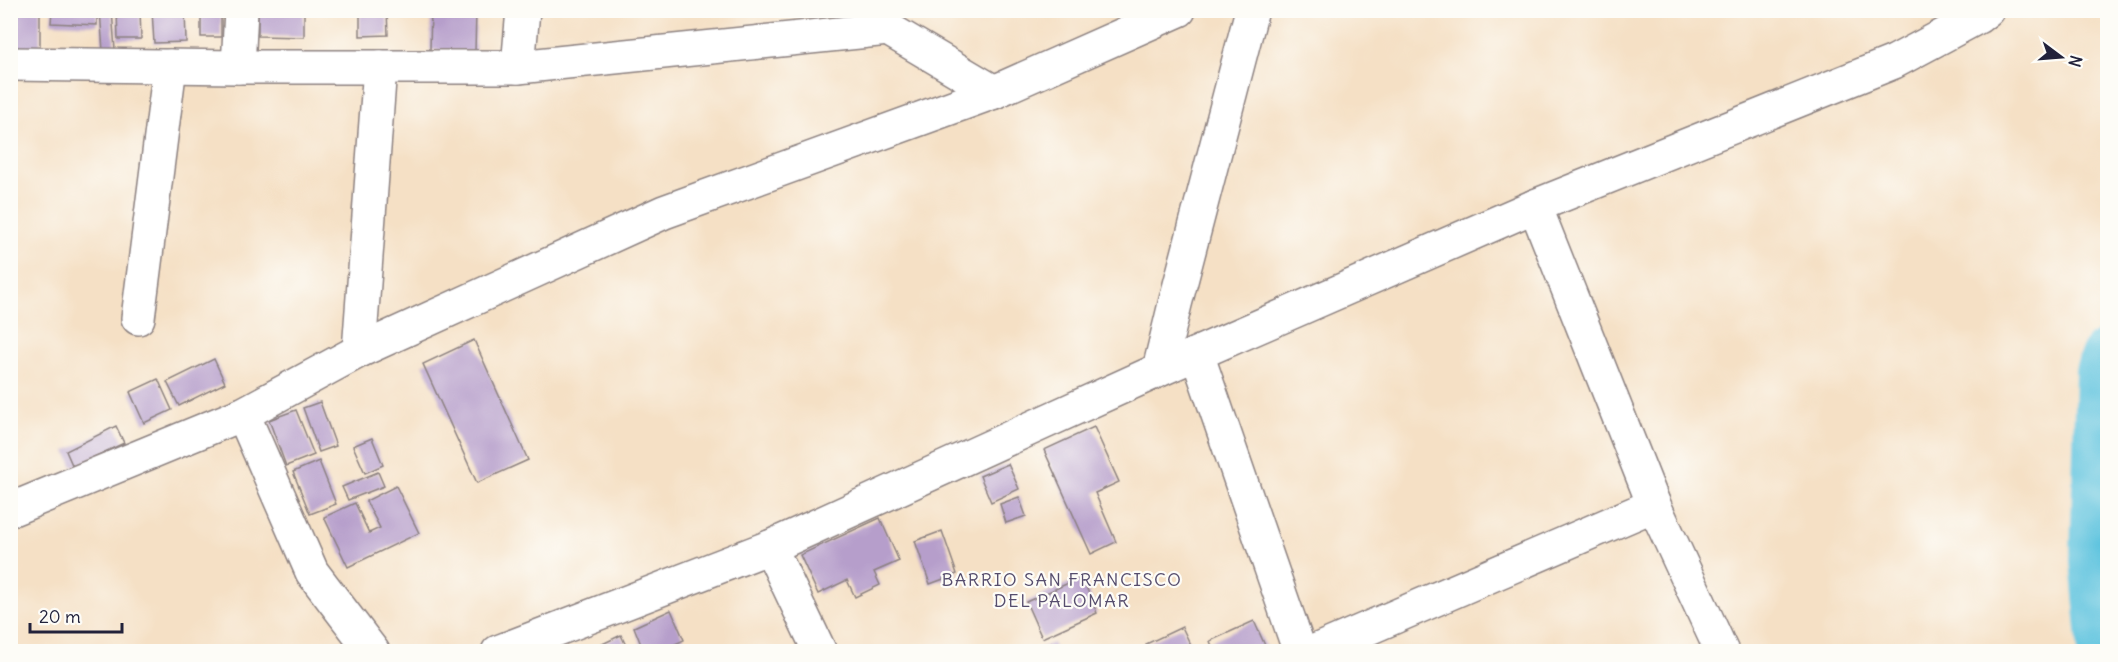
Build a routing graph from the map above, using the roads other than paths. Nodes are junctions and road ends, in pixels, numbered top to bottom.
1 (240, 10) edge
2 (523, 10) edge
3 (1179, 10) edge
4 (1252, 10) edge
5 (1980, 13) edge
6 (886, 20) edge
7 (10, 64) edge
8 (170, 66) junction
9 (238, 67) junction
10 (380, 67) junction
11 (518, 67) junction
12 (994, 92) junction
13 (1535, 206) junction
14 (138, 318) dead end
15 (359, 351) junction
16 (1197, 354) junction
17 (1160, 370) junction
18 (243, 414) junction
19 (1654, 505) junction
20 (10, 510) edge
21 (770, 547) junction
22 (569, 639) edge
23 (373, 651) edge
24 (498, 651) edge
25 (820, 651) edge
26 (1300, 651) edge
27 (1314, 651) edge
28 (1722, 651) edge

1 - 9 street
2 - 11 street
3 - 12 street
4 - 17 street
5 - 13 street
6 - 11 street
6 - 12 street
7 - 8 street
8 - 9 street
8 - 14 street
9 - 10 street
10 - 11 street
10 - 15 street
12 - 15 street
13 - 16 street
13 - 19 street
15 - 18 street
16 - 17 street
16 - 26 street
17 - 21 street
18 - 20 street
18 - 23 street
19 - 27 street
19 - 28 street
21 - 22 street
21 - 25 street
22 - 24 street

